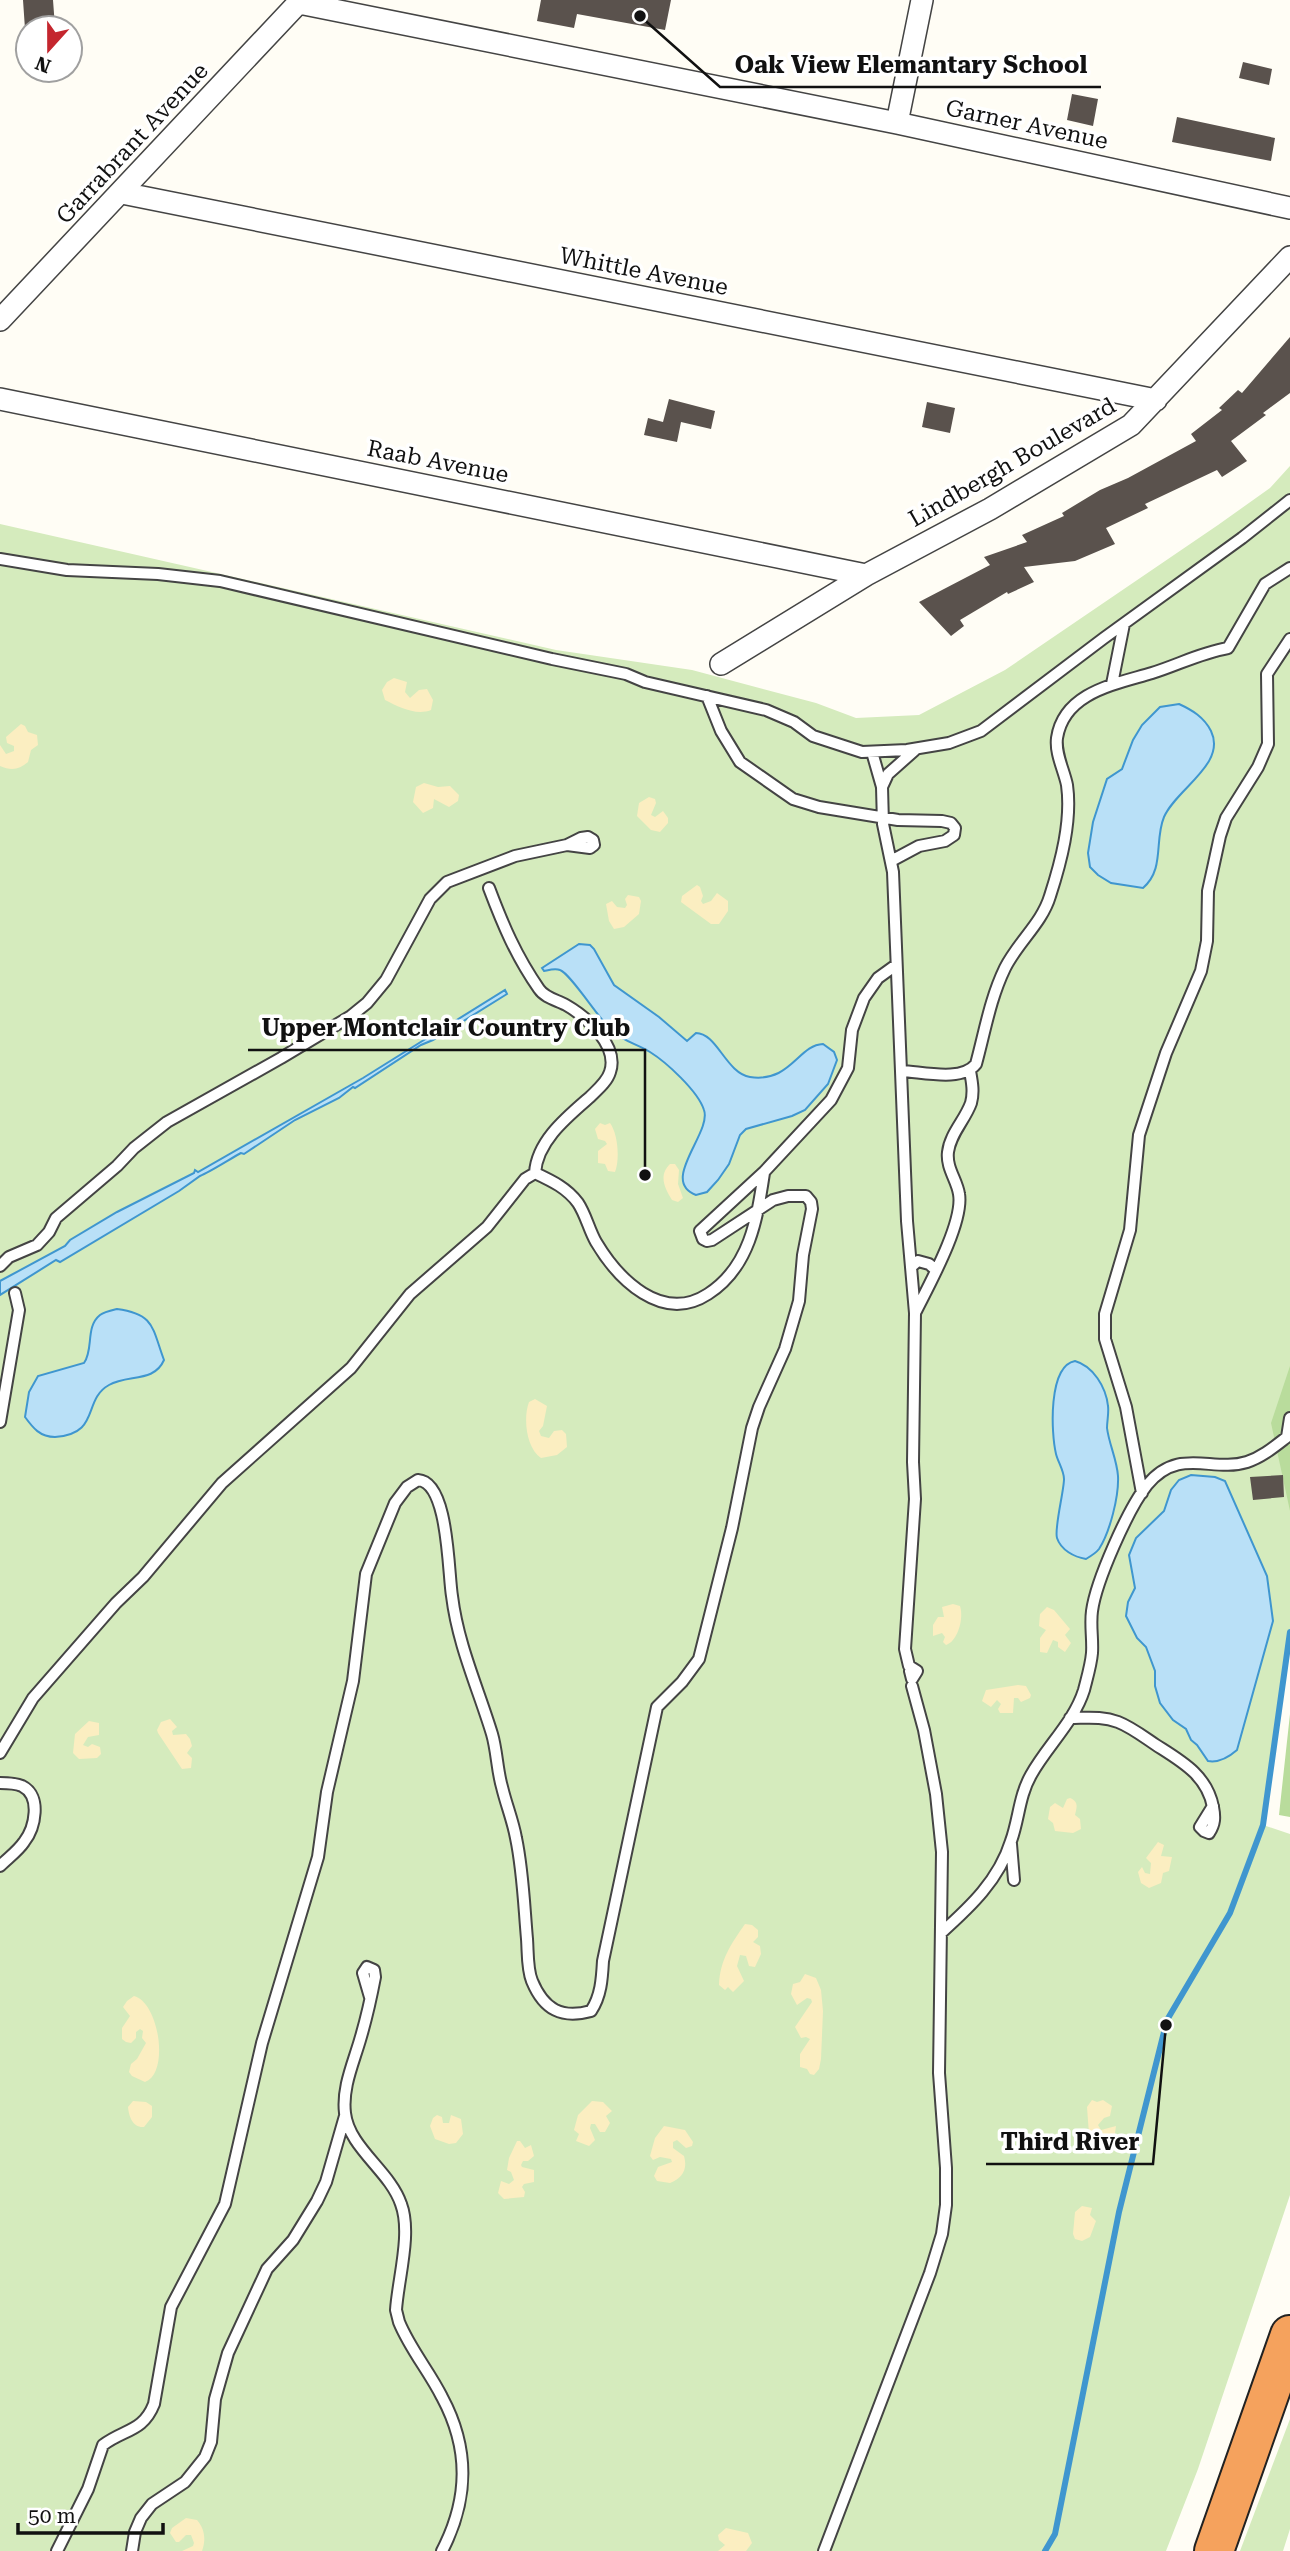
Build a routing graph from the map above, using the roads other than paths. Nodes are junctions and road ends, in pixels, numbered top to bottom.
1 (922, 0) edge
2 (300, 1) edge
3 (897, 123) junction
4 (122, 193) junction
5 (1290, 208) edge
6 (1290, 257) edge
7 (0, 320) edge
8 (0, 399) edge
9 (1156, 400) junction
10 (1290, 500) edge
11 (0, 559) edge
12 (1290, 568) edge
13 (866, 575) junction
14 (1124, 624) junction
15 (1290, 639) edge
16 (721, 664) dead end
17 (1112, 684) junction
18 (707, 696) junction
19 (918, 748) junction
20 (872, 752) junction
21 (882, 787) junction
22 (883, 817) junction
23 (567, 845) dead end
24 (891, 861) junction
25 (489, 888) dead end
26 (896, 965) junction
27 (902, 1071) junction
28 (970, 1071) junction
29 (764, 1172) junction
30 (535, 1173) junction
31 (758, 1209) junction
32 (911, 1267) junction
33 (1, 1270) edge
34 (936, 1270) junction
35 (15, 1293) dead end
36 (915, 1313) junction
37 (1290, 1418) edge
38 (0, 1422) edge
39 (1142, 1493) junction
40 (910, 1671) dead end
41 (912, 1686) dead end
42 (1080, 1701) junction
43 (1100, 1717) junction
44 (1070, 1718) junction
45 (0, 1753) edge
46 (0, 1783) edge
47 (1213, 1806) dead end
48 (1011, 1842) junction
49 (0, 1866) edge
50 (1014, 1880) dead end
51 (941, 1933) junction
52 (370, 1997) dead end
53 (345, 2116) junction
54 (1290, 2335) edge
55 (57, 2551) edge
56 (132, 2551) edge
57 (442, 2551) edge
58 (824, 2551) edge
59 (1214, 2551) edge

1 - 3 street
2 - 3 street, Garner Avenue
2 - 4 street, Garrabrant Avenue
3 - 5 street, Garner Avenue
4 - 7 street, Garrabrant Avenue
4 - 9 street, Whittle Avenue
6 - 9 street, Lindbergh Boulevard
8 - 13 street, Raab Avenue
9 - 13 street, Lindbergh Boulevard
10 - 14 lane
11 - 18 lane
12 - 17 lane
13 - 16 street, Lindbergh Boulevard
14 - 17 lane
14 - 19 lane
15 - 39 lane
17 - 28 lane
18 - 20 lane
18 - 22 lane
19 - 20 lane
19 - 21 lane
20 - 21 lane
21 - 22 lane
22 - 24 lane
22 - 24 lane
23 - 33 lane
24 - 26 lane
25 - 30 lane
26 - 27 lane
26 - 29 lane
27 - 28 lane
27 - 32 lane
28 - 34 lane
29 - 31 lane
29 - 31 lane
30 - 31 lane
30 - 45 lane
31 - 55 lane
32 - 34 lane
32 - 36 lane
34 - 36 lane
35 - 38 lane
36 - 40 lane
37 - 39 lane
39 - 42 lane
41 - 51 lane
42 - 43 lane
42 - 44 lane
43 - 44 lane
43 - 47 lane
44 - 48 lane
46 - 49 lane
48 - 50 lane
48 - 51 lane
51 - 58 lane
52 - 53 lane
53 - 56 lane
53 - 57 lane
54 - 59 highway

